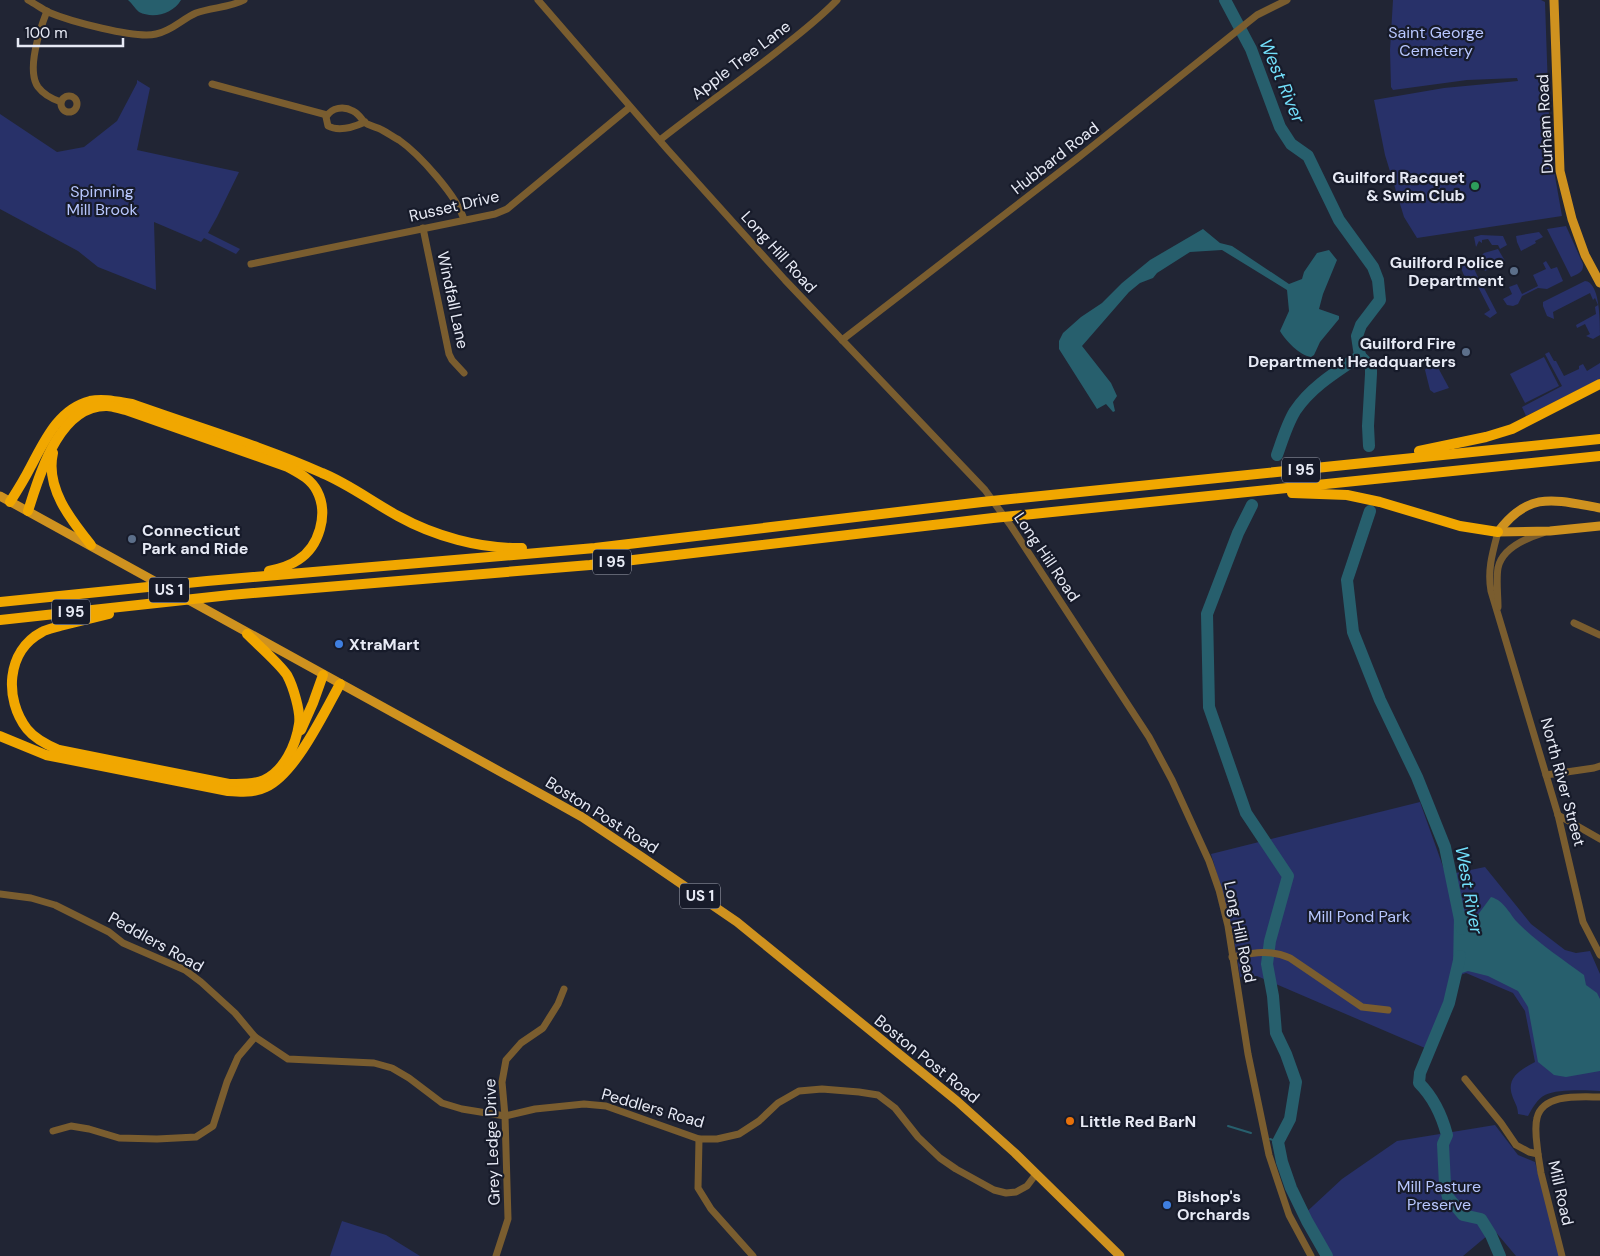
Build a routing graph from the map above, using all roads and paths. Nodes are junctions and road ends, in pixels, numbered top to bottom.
1 (28, 0) edge
2 (244, 0) edge
3 (538, 0) edge
4 (837, 0) edge
5 (1287, 0) edge
6 (1554, 0) edge
7 (47, 11) junction
8 (212, 84) dead end
9 (61, 102) dead end
10 (630, 107) junction
11 (328, 115) junction
12 (365, 122) junction
13 (660, 140) junction
14 (464, 220) junction
15 (423, 228) junction
16 (251, 264) dead end
17 (1600, 284) edge
18 (842, 340) junction
19 (464, 372) dead end
20 (1600, 384) edge
21 (1600, 439) edge
22 (56, 440) junction
23 (1600, 456) edge
24 (1337, 466) junction
25 (1219, 495) junction
26 (0, 496) edge
27 (10, 502) junction
28 (1600, 508) edge
29 (28, 510) junction
30 (1600, 526) edge
31 (1550, 531) junction
32 (1498, 532) junction
33 (91, 546) junction
34 (595, 548) junction
35 (207, 581) junction
36 (0, 602) edge
37 (143, 605) junction
38 (1498, 615) junction
39 (0, 620) edge
40 (1574, 623) dead end
41 (247, 634) junction
42 (1600, 635) edge
43 (323, 675) junction
44 (340, 684) junction
45 (0, 736) edge
46 (289, 755) junction
47 (1598, 769) edge
48 (1546, 775) junction
49 (1558, 815) junction
50 (1600, 839) edge
51 (0, 894) edge
52 (1600, 955) edge
53 (1232, 957) junction
54 (564, 989) dead end
55 (1388, 1010) dead end
56 (255, 1037) junction
57 (1465, 1079) dead end
58 (1600, 1097) edge
59 (505, 1116) junction
60 (53, 1131) dead end
61 (699, 1139) junction
62 (1538, 1154) junction
63 (1036, 1174) junction
64 (496, 1256) edge
65 (754, 1256) edge
66 (1120, 1256) edge
67 (1311, 1256) edge
68 (1562, 1256) edge

1 - 7 street
2 - 7 street
3 - 10 street, Long Hill Road
4 - 13 street, Apple Tree Lane
5 - 18 street, Hubbard Road
6 - 17 main road, Durham Road
7 - 9 street
8 - 11 street
10 - 13 street, Long Hill Road
10 - 14 street, Russet Drive
11 - 12 street
11 - 12 street
12 - 14 street
13 - 18 street, Long Hill Road
14 - 15 street, Russet Drive
15 - 16 street, Russet Drive
15 - 19 street, Windfall Lane
18 - 53 street, Long Hill Road
20 - 24 highway
21 - 24 highway, I 95
22 - 29 highway
22 - 33 highway
22 - 35 highway
23 - 25 highway, I 95
24 - 34 highway, I 95
25 - 32 highway
25 - 37 highway, I 95
26 - 27 main road, Boston Post Road / US 1
27 - 29 main road, Boston Post Road / US 1
27 - 34 highway
28 - 32 main road, North River Street
29 - 33 main road, Boston Post Road / US 1
30 - 31 main road, North River Street
31 - 32 main road, North River Street
31 - 38 street, North River Street
32 - 38 street, North River Street
33 - 41 main road, Boston Post Road / US 1
34 - 35 highway, I 95
35 - 36 highway, I 95
37 - 39 highway, I 95
37 - 46 highway
38 - 48 street, North River Street
40 - 42 street
41 - 43 main road, Boston Post Road / US 1
41 - 46 highway
43 - 44 main road, Boston Post Road / US 1
43 - 46 highway
44 - 45 highway
44 - 63 main road, Boston Post Road / US 1
47 - 48 street
48 - 49 street, North River Street
49 - 50 street
49 - 52 street, North River Street
51 - 56 street, Peddlers Road
53 - 55 street
53 - 67 street, Long Hill Road
54 - 59 street, Grey Ledge Drive
56 - 59 street, Peddlers Road
56 - 60 street
57 - 62 street, Mill Road
58 - 62 street
59 - 61 street, Peddlers Road
59 - 64 street, Grey Ledge Drive
61 - 63 street, Peddlers Road
61 - 65 street
62 - 68 street, Mill Road
63 - 66 main road, Boston Post Road / US 1

